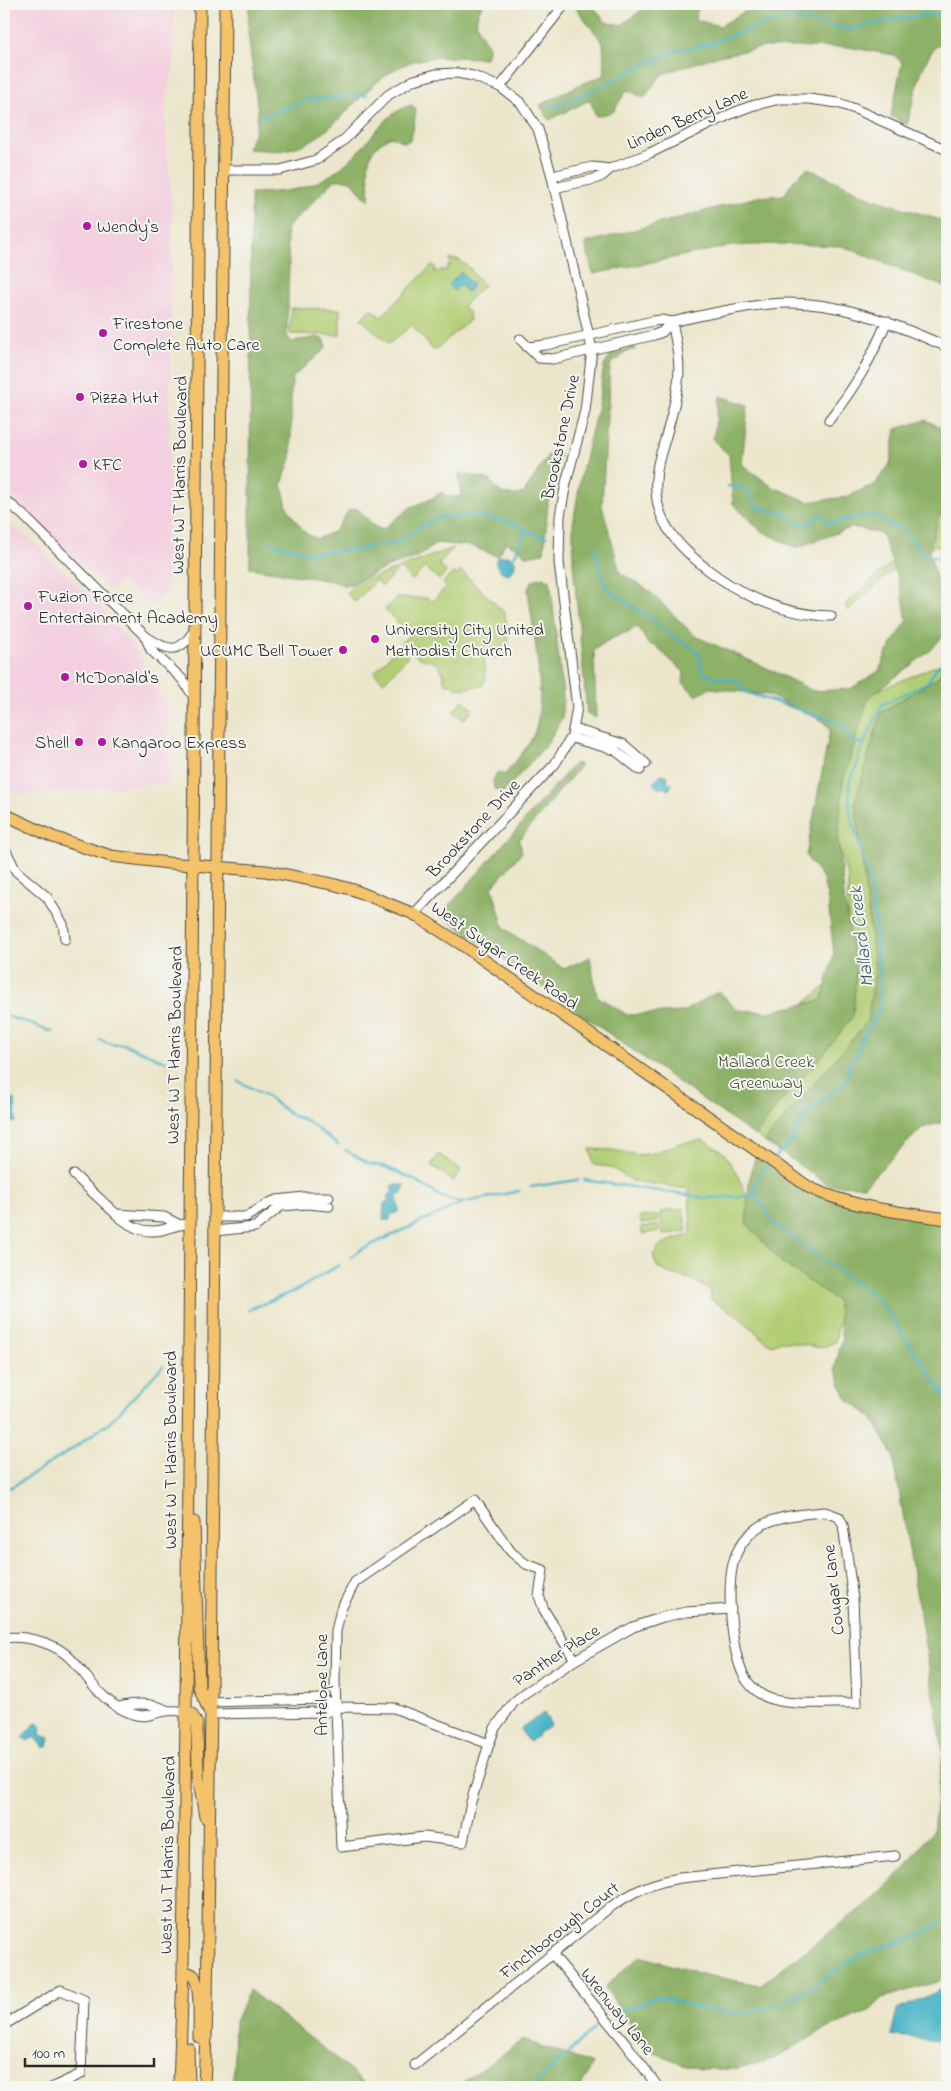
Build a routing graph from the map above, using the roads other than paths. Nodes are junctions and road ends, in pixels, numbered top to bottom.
1 (200, 4) edge
2 (225, 4) edge
3 (565, 4) edge
4 (500, 87) junction
5 (947, 150) edge
6 (610, 169) junction
7 (224, 170) junction
8 (552, 176) junction
9 (554, 188) junction
10 (887, 321) junction
11 (672, 322) junction
12 (589, 335) junction
13 (520, 339) dead end
14 (527, 347) junction
15 (947, 347) edge
16 (592, 349) junction
17 (828, 420) dead end
18 (4, 499) edge
19 (831, 616) dead end
20 (195, 629) junction
21 (145, 636) junction
22 (194, 697) junction
23 (573, 734) junction
24 (643, 767) dead end
25 (4, 814) edge
26 (4, 847) edge
27 (193, 865) junction
28 (218, 867) junction
29 (414, 914) junction
30 (65, 939) dead end
31 (74, 1175) dead end
32 (116, 1214) junction
33 (214, 1217) junction
34 (947, 1219) edge
35 (184, 1224) junction
36 (214, 1231) junction
37 (188, 1481) junction
38 (731, 1609) junction
39 (4, 1638) edge
40 (575, 1660) junction
41 (336, 1707) junction
42 (210, 1708) junction
43 (186, 1712) junction
44 (489, 1744) junction
45 (209, 1836) junction
46 (463, 1842) joint
47 (895, 1856) dead end
48 (553, 1955) junction
49 (183, 1972) junction
50 (4, 2025) edge
51 (182, 2032) junction
52 (415, 2065) dead end
53 (204, 2085) edge
54 (53, 2087) edge
55 (179, 2087) edge
56 (189, 2087) edge
57 (658, 2087) edge

1 - 20 main road, West W T Harris Boulevard
2 - 7 main road
3 - 4 street
4 - 7 street, Brookstone Drive
4 - 8 street, Brookstone Drive
5 - 6 street, Linden Berry Lane
6 - 8 street, Linden Berry Lane
6 - 9 street, Linden Berry Lane
7 - 28 main road
8 - 9 street, Brookstone Drive
9 - 12 street, Brookstone Drive
10 - 11 street
10 - 15 street
10 - 17 street
11 - 12 street
11 - 16 street
11 - 19 street
12 - 14 street
12 - 16 street, Brookstone Drive
13 - 14 street
14 - 16 street
16 - 23 street, Brookstone Drive
18 - 21 street
20 - 21 street
20 - 22 main road, West W T Harris Boulevard
21 - 22 street
22 - 27 main road, West W T Harris Boulevard
23 - 24 street
23 - 29 street, Brookstone Drive
25 - 27 main road, West Sugar Creek Road
26 - 30 street
27 - 28 main road, West Sugar Creek Road
27 - 35 main road, West W T Harris Boulevard
28 - 29 main road, West Sugar Creek Road
28 - 33 main road
29 - 34 main road, West Sugar Creek Road
31 - 32 street
32 - 35 street
32 - 35 street
33 - 36 main road
33 - 36 street
35 - 37 main road, West W T Harris Boulevard
36 - 42 main road
37 - 42 main road
37 - 43 main road, West W T Harris Boulevard
38 - 38 street, Cougar Lane
38 - 40 street, Panther Place
39 - 43 street
40 - 41 street, Antelope Lane
40 - 44 street, Panther Place
41 - 42 street
41 - 42 street
41 - 44 street
41 - 46 street, Antelope Lane
42 - 45 main road
43 - 45 main road
43 - 49 main road, West W T Harris Boulevard
44 - 46 street, Panther Place
45 - 53 main road
47 - 48 street, Finchborough Court
48 - 52 street, Finchborough Court
48 - 57 street, Wrenway Lane
49 - 51 main road, West W T Harris Boulevard
49 - 53 main road
50 - 54 street
51 - 55 main road, West W T Harris Boulevard
51 - 56 main road

